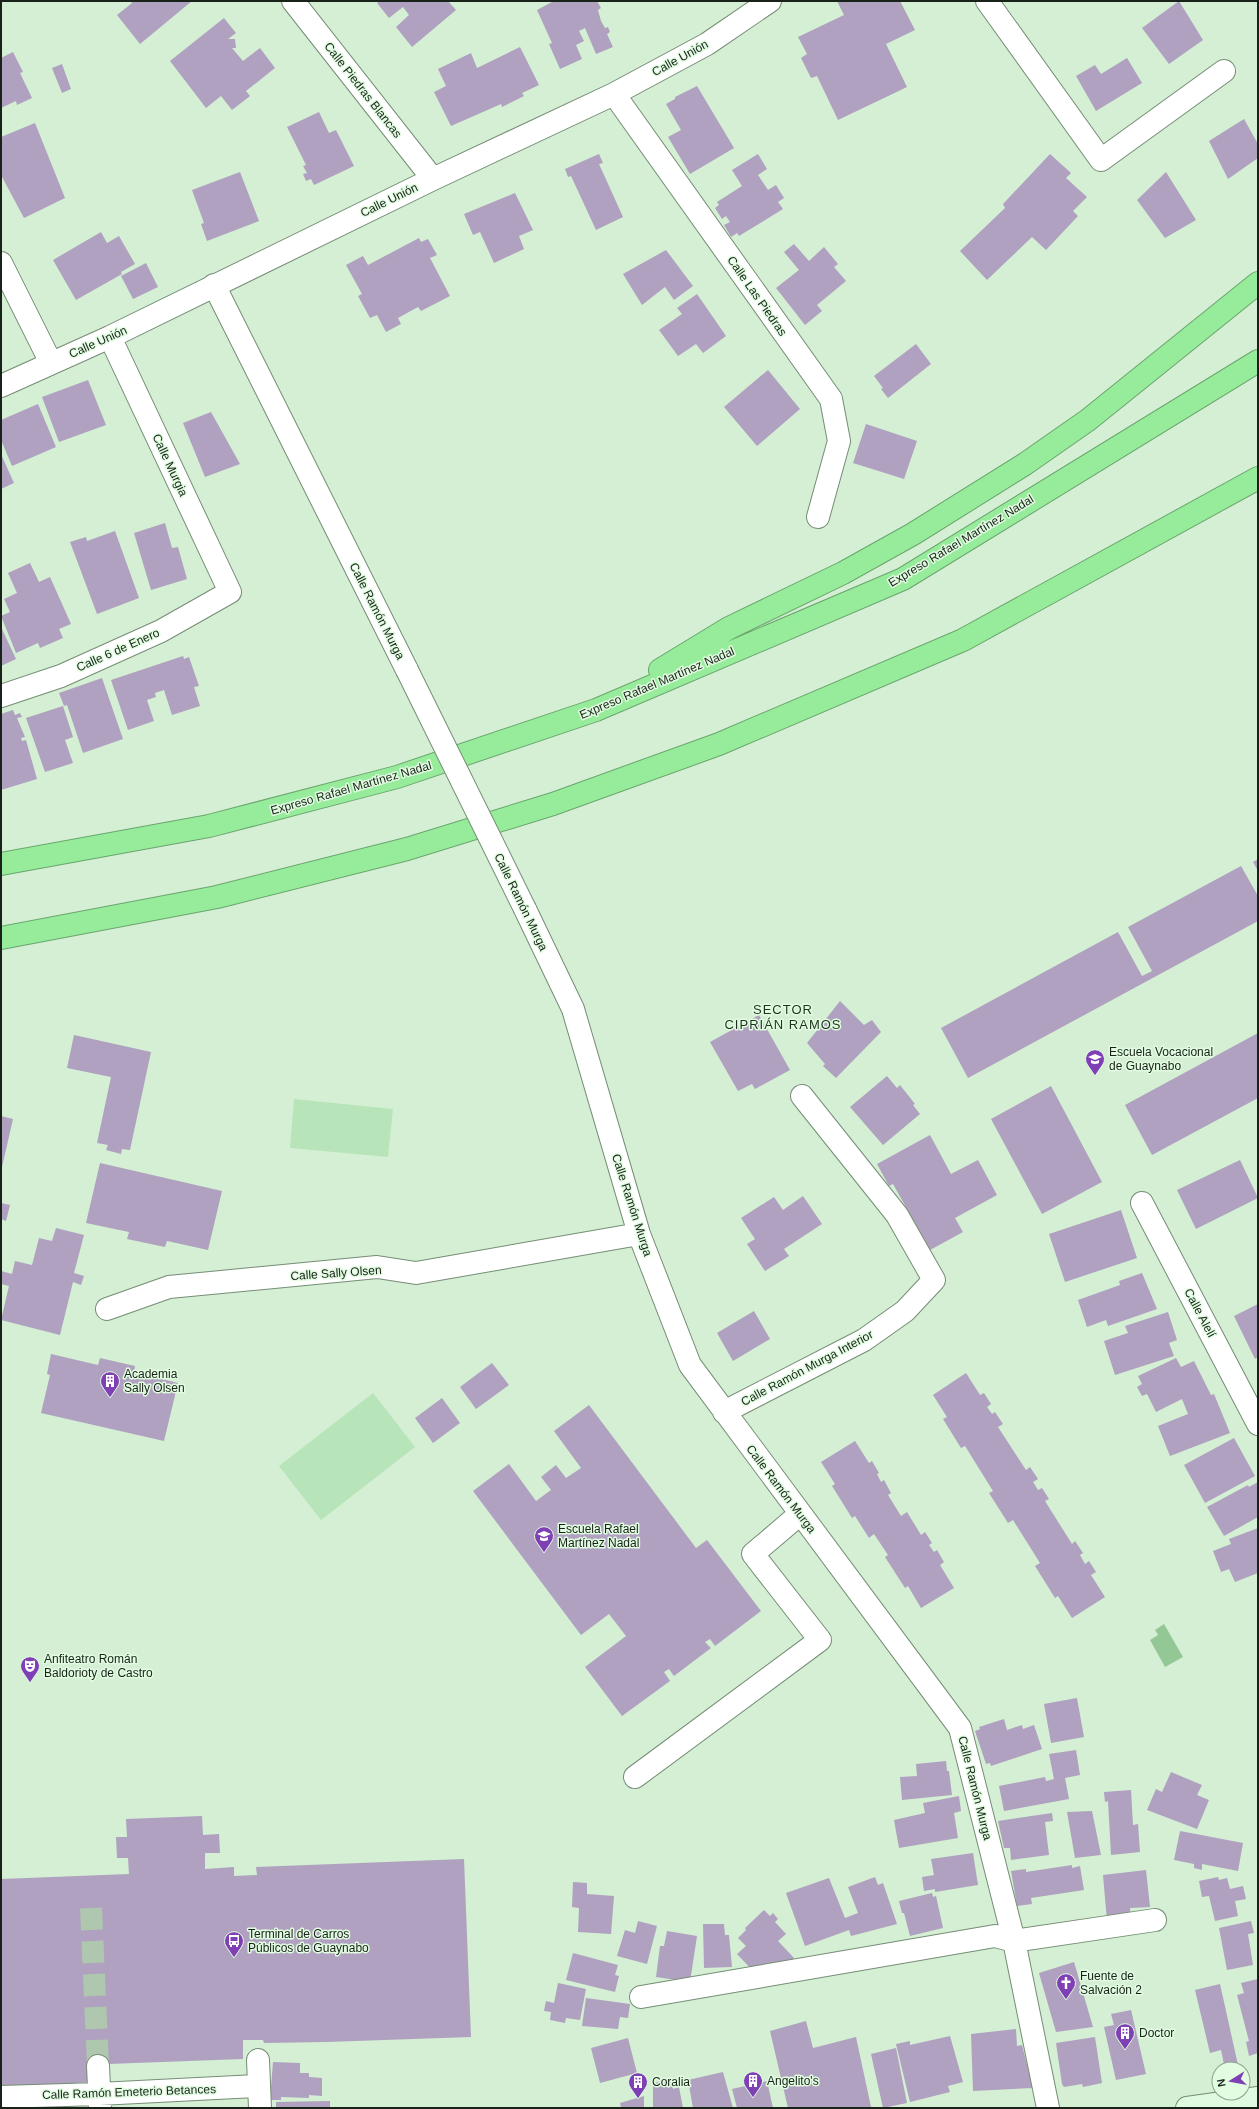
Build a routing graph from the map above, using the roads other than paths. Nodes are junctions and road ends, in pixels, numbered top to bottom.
1 (293, 1) edge
2 (770, 1) edge
3 (987, 1) edge
4 (1224, 71) dead end
5 (614, 94) junction
6 (433, 179) junction
7 (1, 263) edge
8 (1258, 283) edge
9 (214, 285) junction
10 (110, 337) junction
11 (1258, 361) edge
12 (51, 363) junction
13 (1, 386) edge
14 (1258, 478) edge
15 (818, 516) dead end
16 (230, 592) joint
17 (1, 696) edge
18 (596, 710) junction
19 (1, 864) edge
20 (1, 938) edge
21 (802, 1096) dead end
22 (1142, 1203) dead end
23 (639, 1234) junction
24 (106, 1310) dead end
25 (1252, 1398) edge
26 (724, 1412) junction
27 (1258, 1424) edge
28 (800, 1514) junction
29 (634, 1777) dead end
30 (1155, 1920) dead end
31 (1014, 1941) junction
32 (641, 1997) dead end
33 (258, 2060) dead end
34 (98, 2066) tunnel mouth
35 (258, 2086) junction
36 (1, 2097) edge
37 (1258, 2098) edge
38 (99, 2101) edge
39 (260, 2108) edge
40 (1048, 2108) edge
41 (1187, 2108) edge

1 - 6 street, Calle Piedras Blancas
2 - 5 street, Calle Unión
3 - 4 street
5 - 6 street, Calle Unión
5 - 15 street, Calle Las Piedras
6 - 9 street, Calle Unión
7 - 12 street
8 - 18 highway
9 - 10 street, Calle Unión
9 - 23 street, Calle Ramón Murga, bridge
10 - 12 street, Calle Unión
10 - 16 street, Calle Murgia
11 - 18 highway, Expreso Rafael Martínez Nadal
12 - 13 street, Calle Unión
14 - 20 highway
16 - 17 street, Calle 6 de Enero
18 - 19 highway, Expreso Rafael Martínez Nadal
21 - 26 street, Calle Ramón Murga Interior
22 - 25 street, Calle Alelí
23 - 24 street, Calle Sally Olsen
23 - 26 street, Calle Ramón Murga
25 - 27 street, Calle Alelí
26 - 28 street, Calle Ramón Murga
28 - 29 street
28 - 31 street, Calle Ramón Murga
30 - 31 street
31 - 32 street
31 - 40 street, Calle Ramón Murga
33 - 35 street
34 - 38 street
35 - 38 street, Calle Ramón Emeterio Betances
35 - 39 street
36 - 38 street, Calle Ramón Emeterio Betances
37 - 41 street

